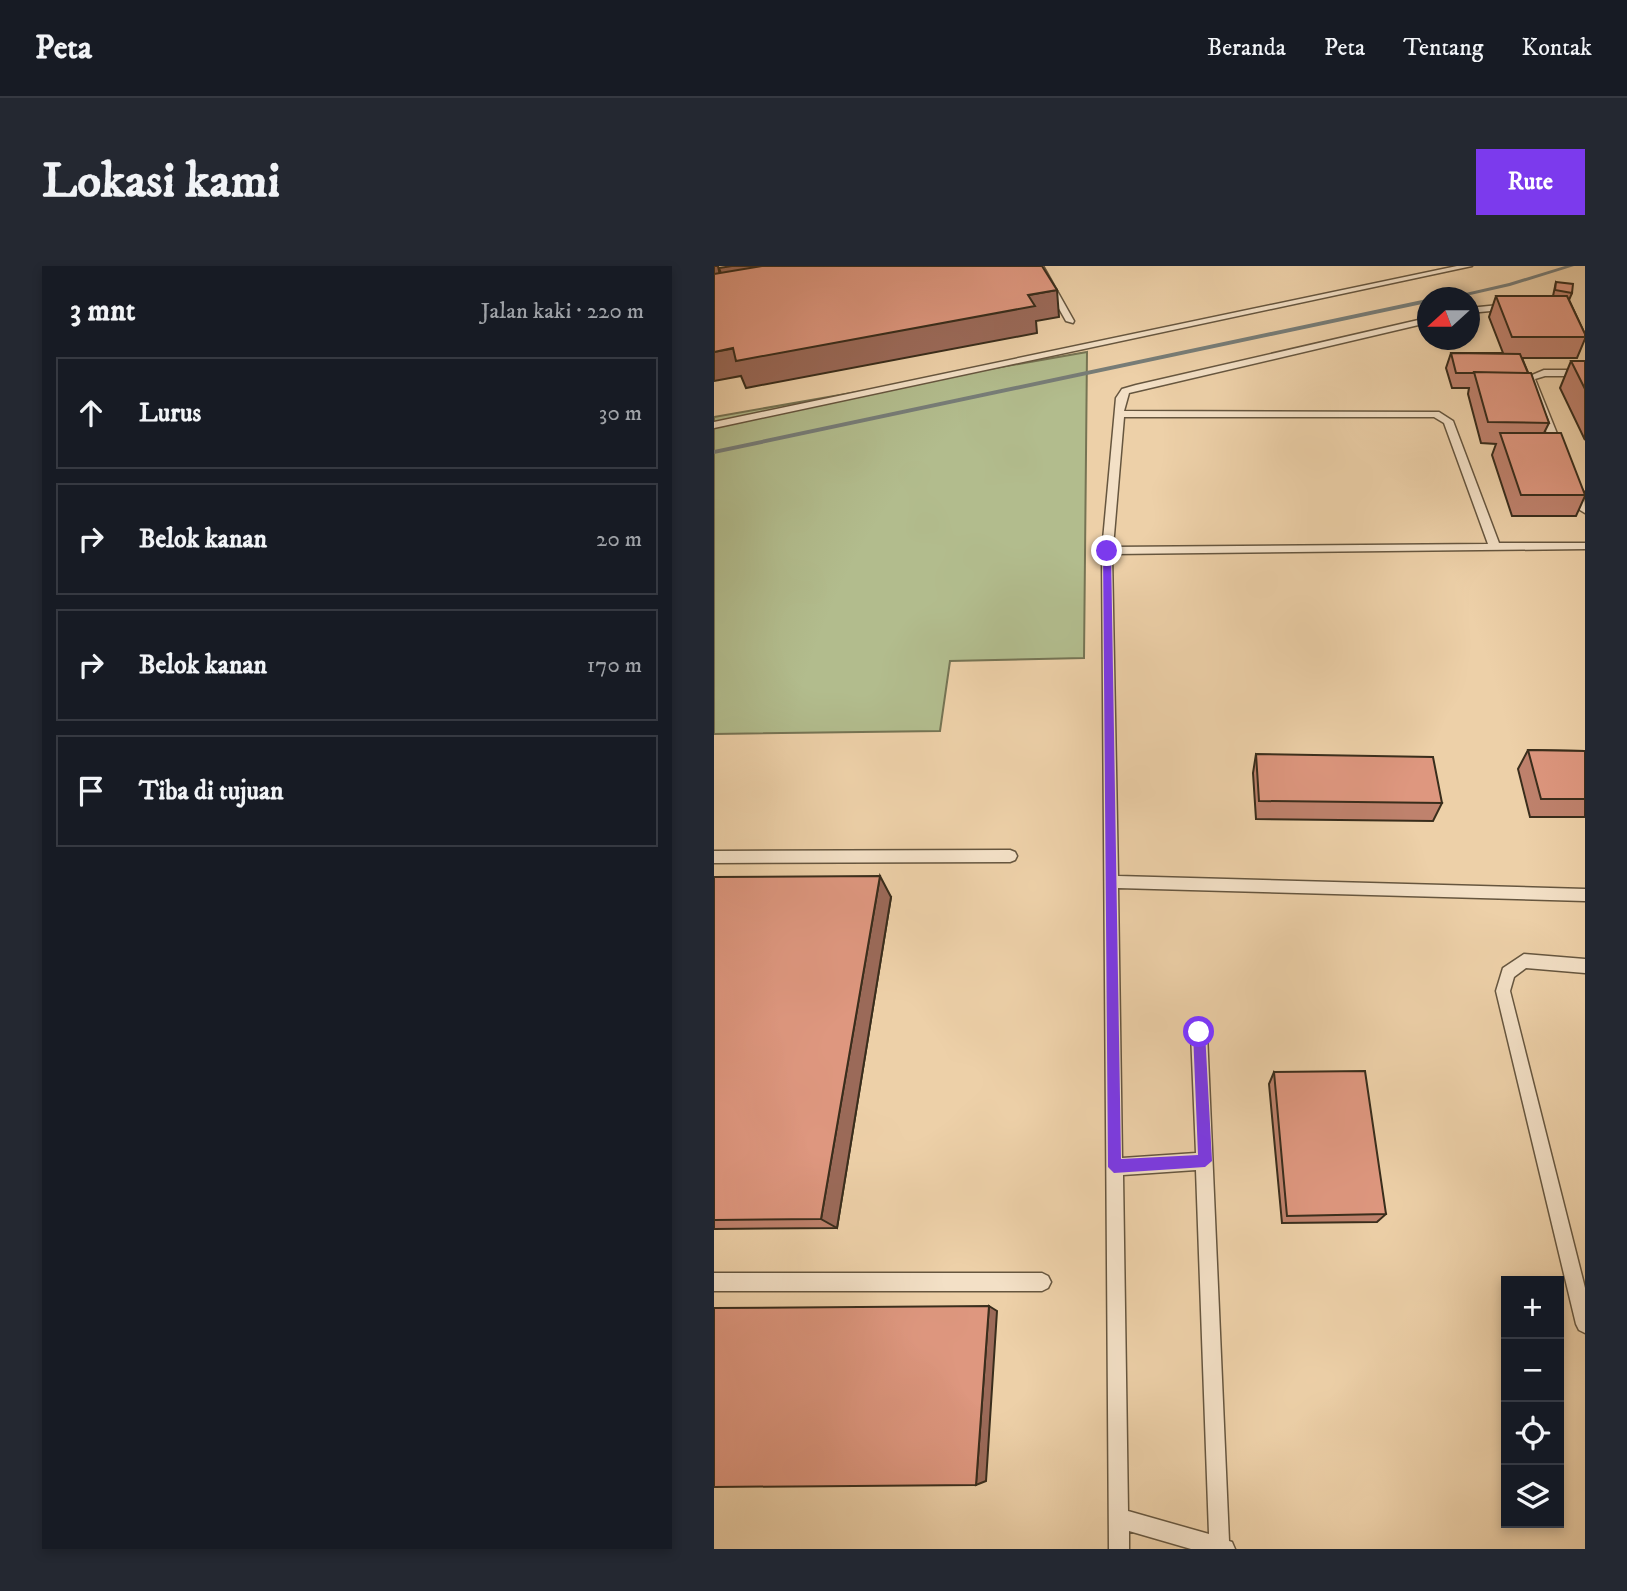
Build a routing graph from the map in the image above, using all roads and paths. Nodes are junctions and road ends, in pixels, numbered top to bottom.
1 (1039, 266) edge
2 (1468, 266) edge
3 (1519, 307) edge
4 (1480, 309) edge
5 (1070, 321) dead end
6 (1417, 323) edge
7 (1585, 373) edge
8 (1120, 414) junction
9 (714, 425) edge
10 (1565, 463) edge
11 (1570, 475) edge
12 (1585, 510) edge
13 (1494, 545) junction
14 (1585, 546) edge
15 (1107, 551) junction
16 (1010, 856) dead end
17 (714, 857) edge
18 (1111, 882) junction
19 (1585, 895) edge
20 (1585, 966) edge
21 (1199, 1032) dead end
22 (1205, 1161) junction
23 (1114, 1167) junction
24 (714, 1282) edge
25 (1042, 1282) dead end
26 (1585, 1324) edge
27 (1118, 1518) junction
28 (1222, 1547) edge
29 (1119, 1549) edge

1 - 5 lane
2 - 9 lane
3 - 4 lane
6 - 8 lane
7 - 10 lane
8 - 13 lane
8 - 15 lane
11 - 12 lane
13 - 14 lane
13 - 15 lane
15 - 18 lane
16 - 17 lane
18 - 19 lane
18 - 23 lane
20 - 26 lane
21 - 22 lane
22 - 23 lane
22 - 28 lane
23 - 27 lane
24 - 25 lane
27 - 28 lane
27 - 29 lane

